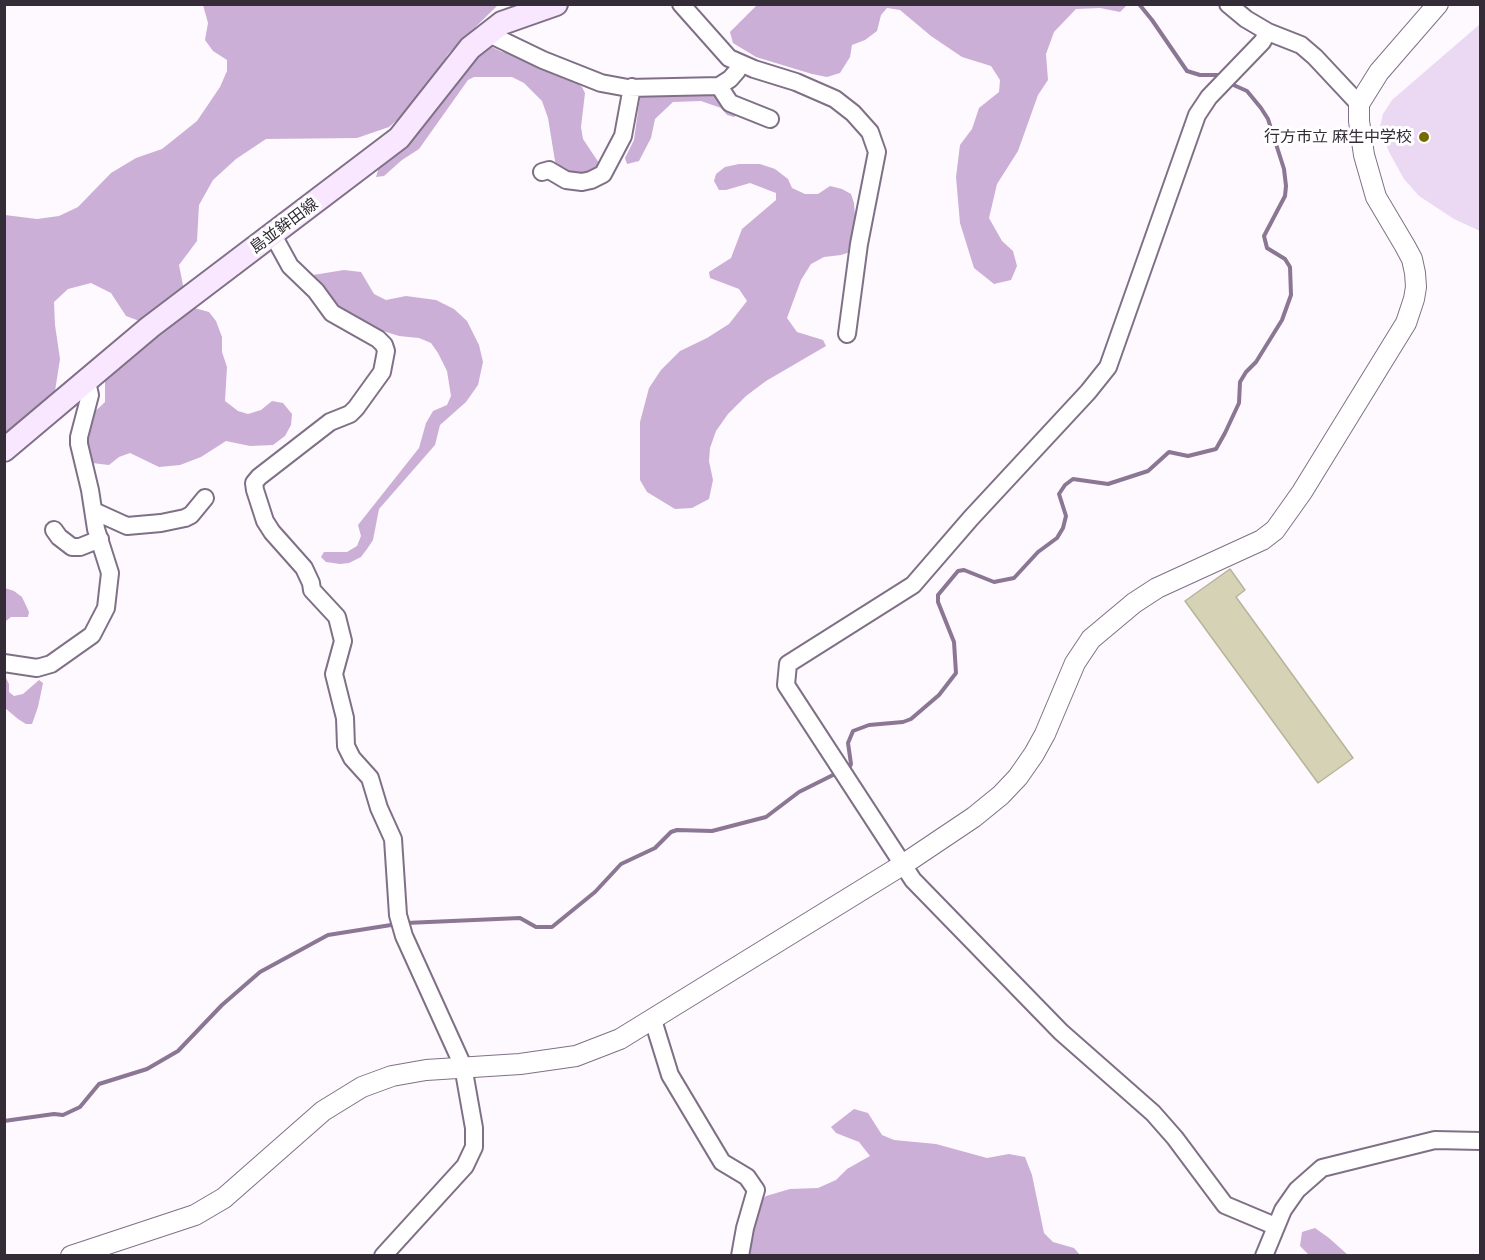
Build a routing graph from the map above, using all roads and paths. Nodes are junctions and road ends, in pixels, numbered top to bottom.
1 (556, 4) edge
2 (681, 4) edge
3 (1228, 4) edge
4 (1438, 4) edge
5 (1268, 32) junction
6 (489, 34) junction
7 (740, 63) junction
8 (719, 86) junction
9 (632, 87) junction
10 (1359, 104) junction
11 (770, 119) dead end
12 (542, 172) dead end
13 (273, 235) junction
14 (847, 334) dead end
15 (87, 382) junction
16 (4, 450) edge
17 (205, 498) dead end
18 (94, 511) junction
19 (54, 530) dead end
20 (100, 539) junction
21 (4, 663) edge
22 (904, 864) junction
23 (653, 1020) junction
24 (463, 1066) junction
25 (1480, 1141) edge
26 (1275, 1226) junction
27 (71, 1256) edge
28 (383, 1256) edge
29 (740, 1256) edge
30 (1264, 1256) edge

1 - 6 main road, 島並鉾田線
2 - 7 street
3 - 5 street
4 - 10 street
5 - 10 street
5 - 22 street
6 - 9 street
6 - 13 main road, 島並鉾田線
7 - 8 street
7 - 14 street
8 - 9 street
8 - 11 street
9 - 12 street
10 - 22 street
13 - 15 main road, 島並鉾田線
13 - 24 street
15 - 16 main road, 島並鉾田線
15 - 18 street
17 - 18 street
18 - 20 street
19 - 20 street
20 - 21 street
22 - 23 street
22 - 26 street
23 - 24 street
23 - 29 street
24 - 27 street
24 - 28 street
25 - 26 street
26 - 30 street

